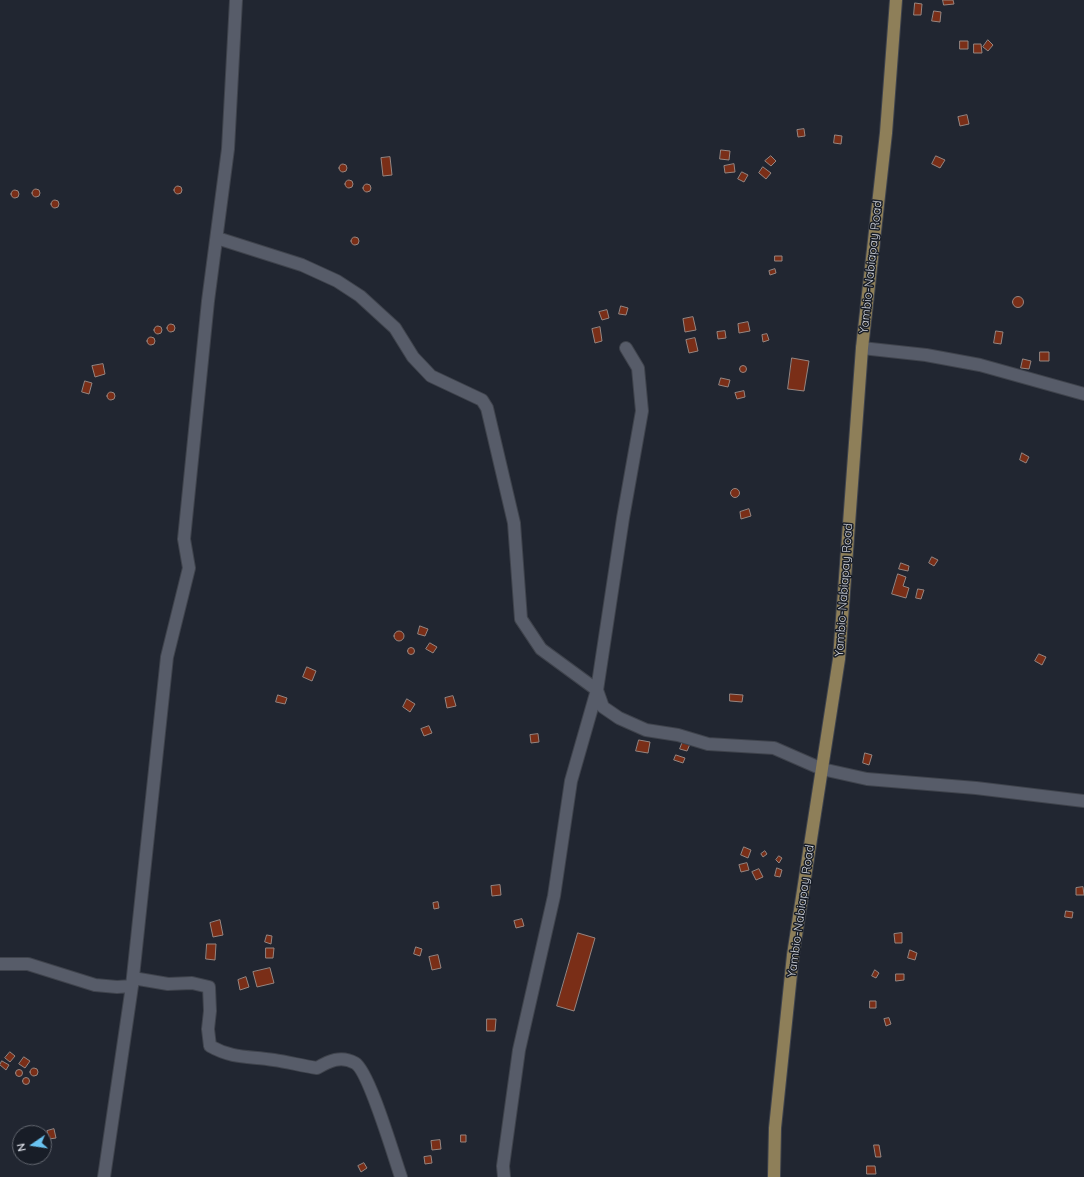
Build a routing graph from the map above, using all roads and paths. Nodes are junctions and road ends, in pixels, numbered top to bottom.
1 (236, 0) edge
2 (896, 0) edge
3 (217, 238) junction
4 (626, 348) dead end
5 (862, 348) junction
6 (1084, 394) edge
7 (597, 690) junction
8 (822, 769) junction
9 (1084, 801) edge
10 (0, 964) edge
11 (132, 982) junction
12 (104, 1177) edge
13 (401, 1177) edge
14 (504, 1177) edge
15 (774, 1177) edge

1 - 3 street
2 - 5 main road, Yambio-Nabiapay Road
3 - 7 street
3 - 11 street
4 - 7 street
5 - 6 street
5 - 8 main road, Yambio-Nabiapay Road
7 - 8 street
7 - 14 street
8 - 9 street
8 - 15 main road, Yambio-Nabiapay Road
10 - 11 street
11 - 12 street
11 - 13 street

